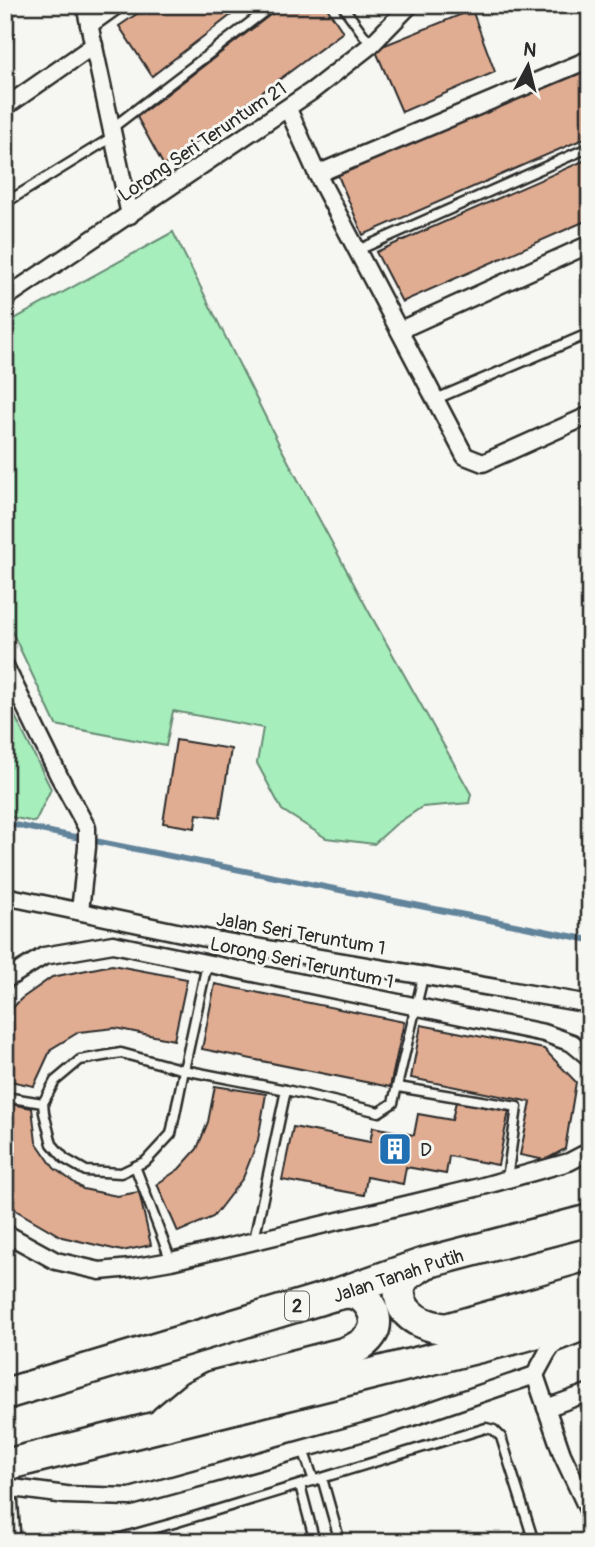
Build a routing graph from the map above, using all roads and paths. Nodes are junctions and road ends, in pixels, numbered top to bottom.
1 (85, 5) edge
2 (117, 5) edge
3 (273, 5) edge
4 (342, 5) edge
5 (411, 5) edge
6 (89, 25) junction
7 (94, 45) junction
8 (371, 45) junction
9 (590, 60) edge
10 (5, 107) edge
11 (288, 109) junction
12 (113, 132) junction
13 (590, 147) edge
14 (317, 174) junction
15 (5, 203) edge
16 (130, 215) junction
17 (590, 244) edge
18 (358, 250) junction
19 (5, 298) edge
20 (400, 330) junction
21 (590, 333) edge
22 (436, 399) junction
23 (590, 415) edge
24 (5, 666) edge
25 (5, 896) edge
26 (80, 911) junction
27 (207, 964) junction
28 (424, 977) junction
29 (5, 980) edge
30 (590, 1004) edge
31 (417, 1007) junction
32 (590, 1058) edge
33 (184, 1070) junction
34 (398, 1087) junction
35 (286, 1090) junction
36 (5, 1097) edge
37 (43, 1104) junction
38 (590, 1151) edge
39 (135, 1166) junction
40 (507, 1179) junction
41 (590, 1220) edge
42 (5, 1233) edge
43 (254, 1240) junction
44 (171, 1261) junction
45 (425, 1263) junction
46 (590, 1288) edge
47 (334, 1295) junction
48 (590, 1317) edge
49 (590, 1330) edge
50 (535, 1375) junction
51 (5, 1394) edge
52 (589, 1395) edge
53 (546, 1408) junction
54 (158, 1427) junction
55 (303, 1449) junction
56 (318, 1479) junction
57 (6, 1480) edge
58 (300, 1485) junction
59 (590, 1514) edge
60 (9, 1542) edge
61 (106, 1542) edge
62 (315, 1542) edge
63 (340, 1542) edge
64 (534, 1542) edge

1 - 6 street
2 - 6 street
3 - 12 lane
4 - 8 lane
5 - 8 street, Lorong Seri Teruntum 21
6 - 7 street
7 - 10 street
7 - 12 street
8 - 11 street, Lorong Seri Teruntum 21
9 - 14 street
11 - 14 street
11 - 16 street, Lorong Seri Teruntum 21
12 - 15 lane
12 - 16 street
13 - 18 lane
14 - 18 street
16 - 19 street, Lorong Seri Teruntum 21
17 - 20 street
18 - 20 street
20 - 22 street
21 - 22 lane
22 - 23 street
24 - 26 street
25 - 26 street, Jalan Seri Teruntum 1
26 - 28 street, Jalan Seri Teruntum 1
27 - 29 street, Lorong Seri Teruntum 1
27 - 31 street, Lorong Seri Teruntum 1
27 - 33 lane
28 - 30 street, Jalan Seri Teruntum 1
28 - 31 lane
31 - 32 street, Lorong Seri Teruntum 1
31 - 34 lane
33 - 35 lane
33 - 37 lane
33 - 39 lane
34 - 35 lane
34 - 40 lane
35 - 43 lane
36 - 37 lane
37 - 39 lane
38 - 40 street
39 - 44 lane
40 - 43 street
41 - 45 highway, Jalan Tanah Putih / 2
42 - 44 street
43 - 44 street
45 - 46 highway, 2
45 - 47 highway, Jalan Tanah Putih / 2
47 - 51 highway, Jalan Tanah Putih / 2
47 - 54 highway, 2
48 - 54 highway, 2
49 - 50 street
50 - 53 street
50 - 55 street
52 - 53 street
53 - 59 street
54 - 57 highway, 2
55 - 56 lane
55 - 57 street
56 - 58 lane
56 - 63 lane
56 - 64 lane
57 - 60 street
58 - 61 lane
58 - 62 lane

